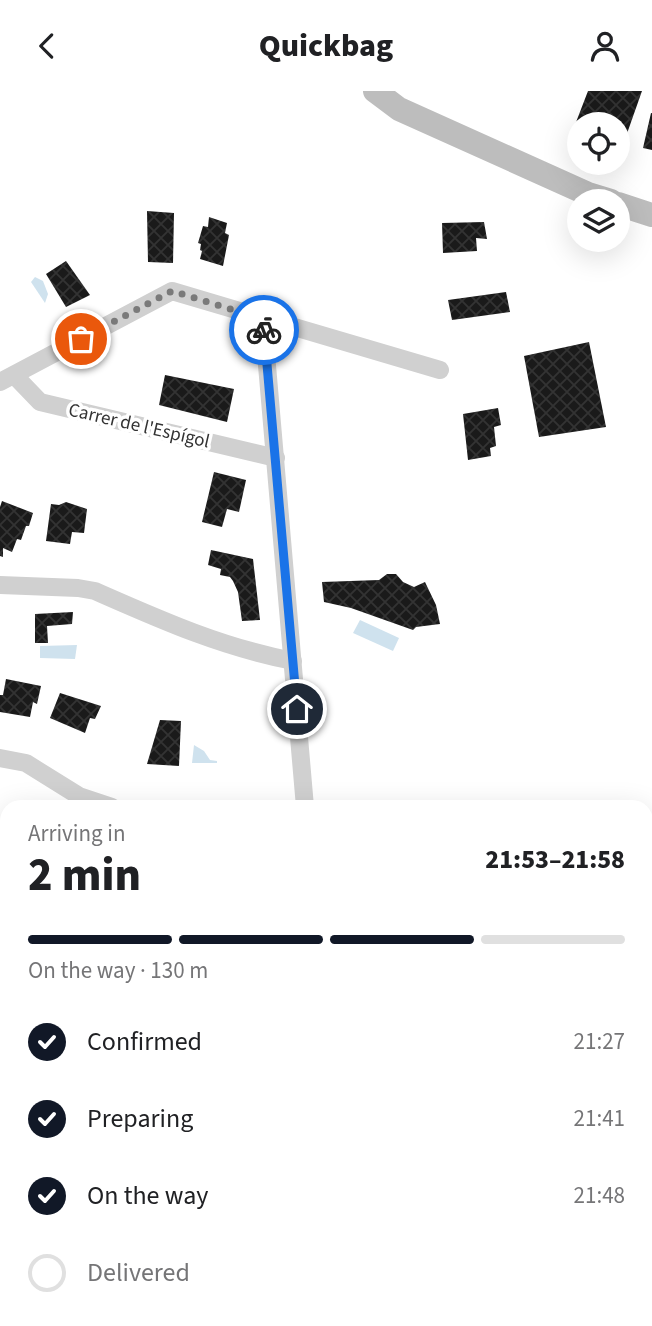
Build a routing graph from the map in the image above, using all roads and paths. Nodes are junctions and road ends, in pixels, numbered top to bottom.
1 (375, 91) edge
2 (577, 189) edge
3 (630, 208) edge
4 (652, 215) edge
5 (263, 319) junction
6 (440, 370) dead end
7 (7, 378) edge
8 (276, 458) junction
9 (0, 585) edge
10 (293, 660) junction
11 (0, 758) edge
12 (91, 800) edge
13 (304, 800) edge

1 - 2 main road
3 - 4 main road
5 - 6 street
5 - 7 street
5 - 8 street
7 - 8 street, Carrer de l'Espígol
8 - 10 street
9 - 10 street
10 - 13 street
11 - 12 street

